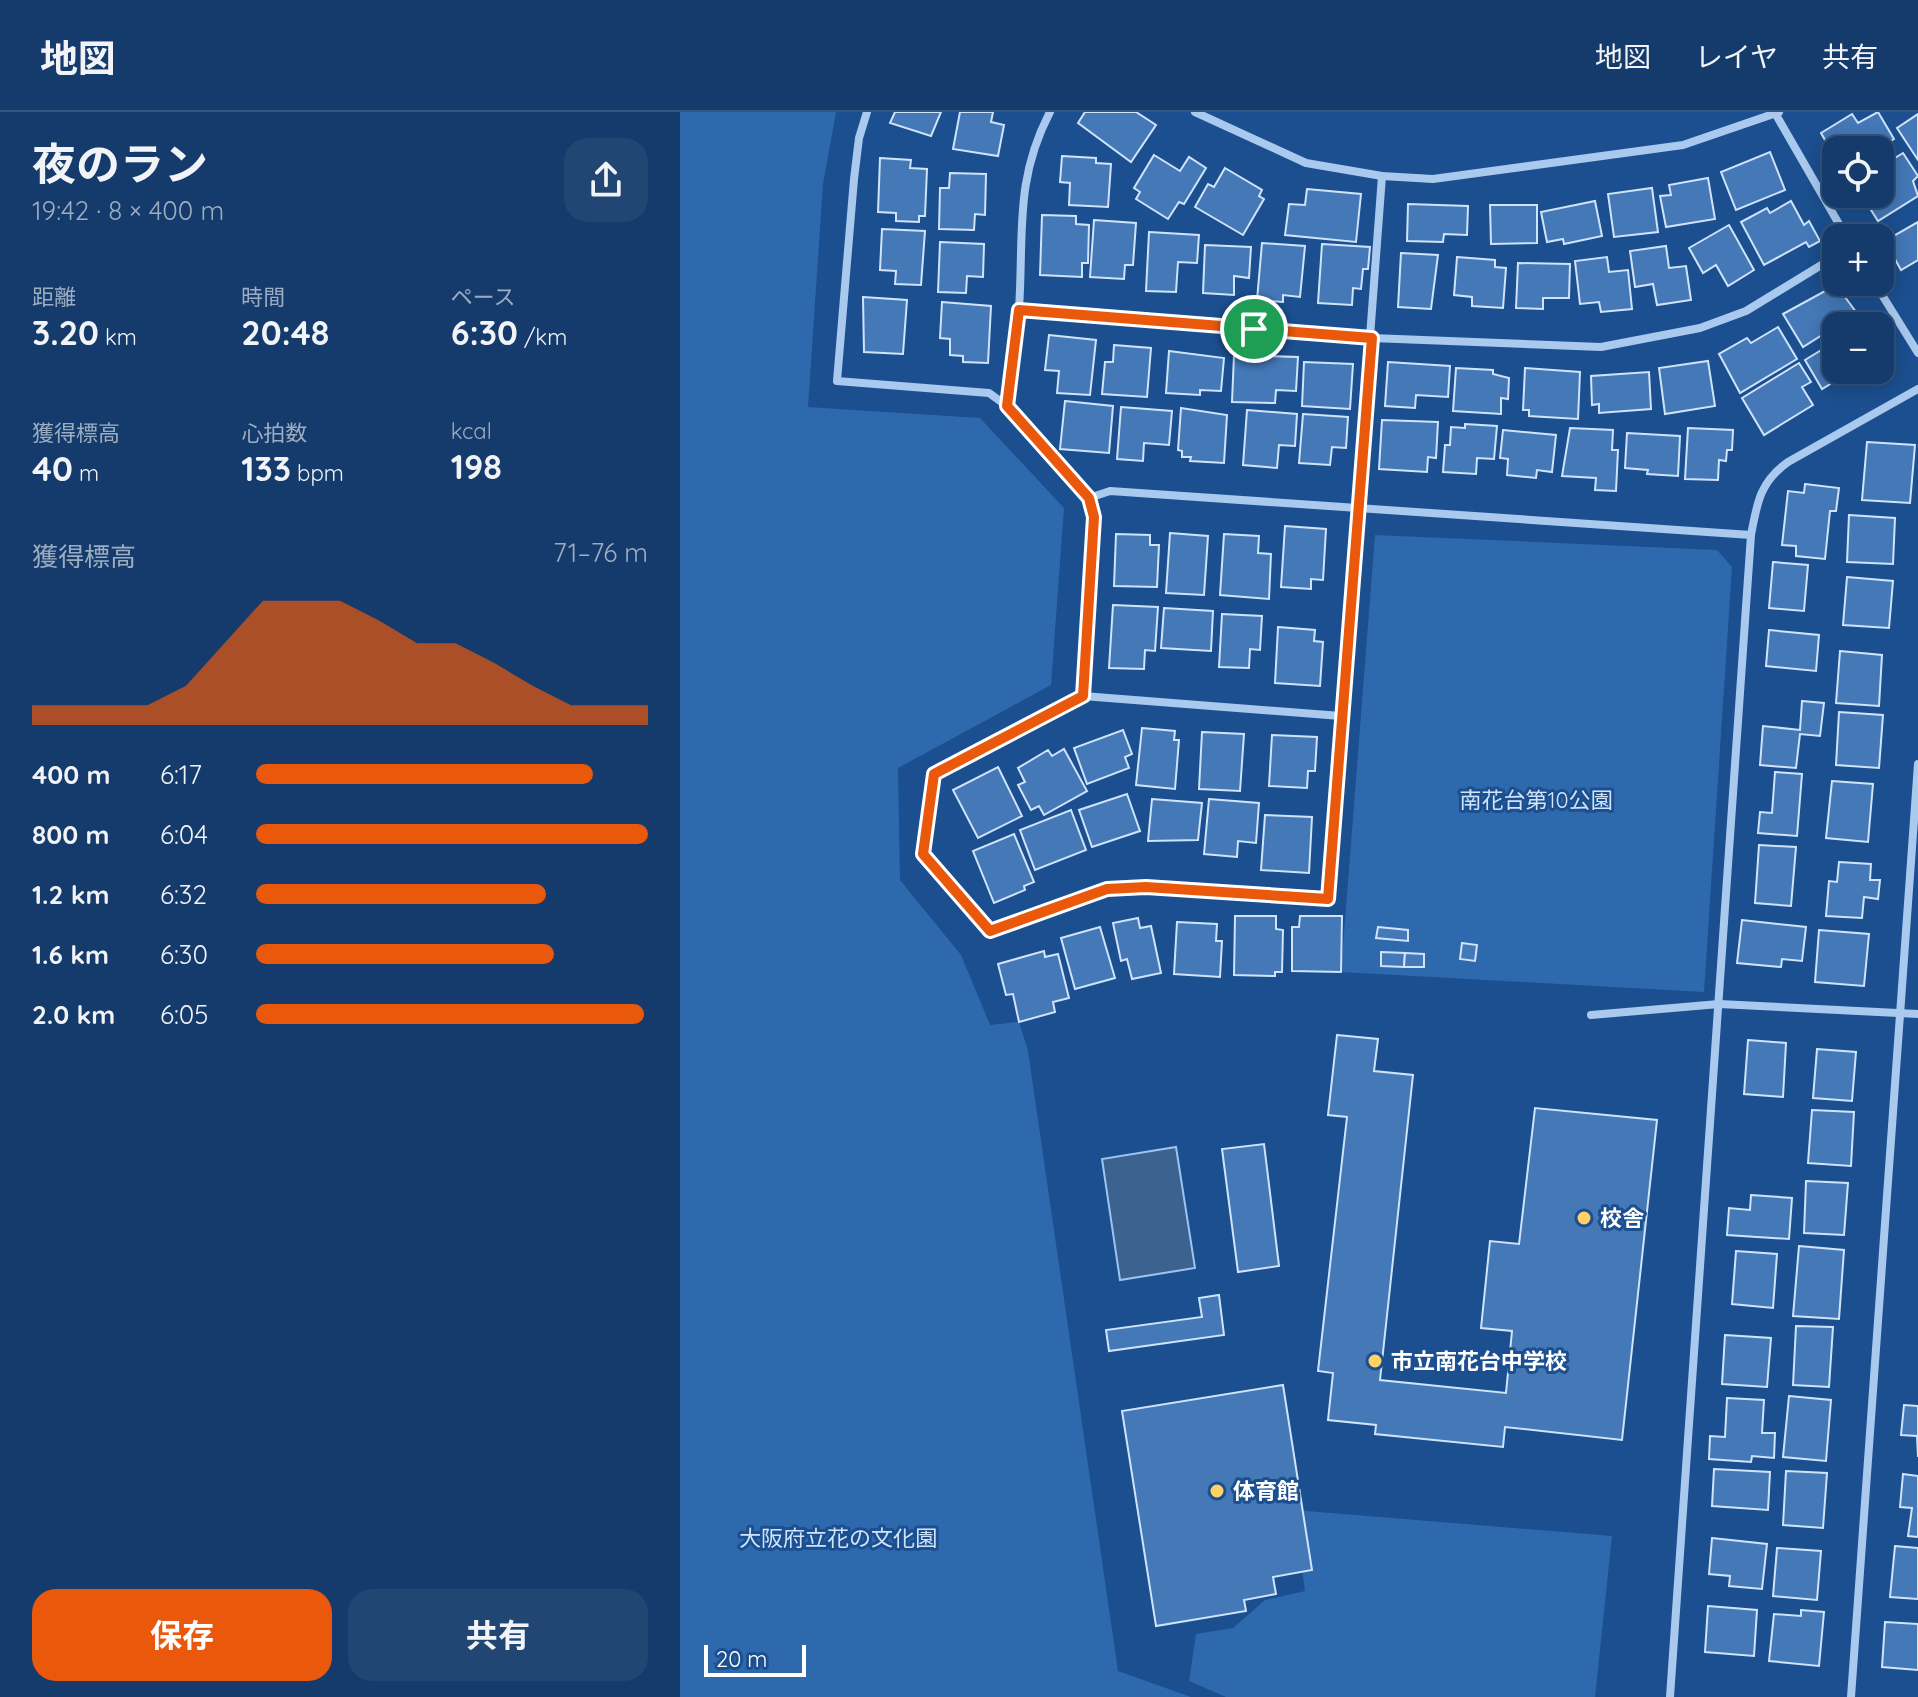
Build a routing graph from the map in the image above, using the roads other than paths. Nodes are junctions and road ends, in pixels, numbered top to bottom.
1 (867, 112) edge
2 (1050, 112) edge
3 (1195, 112) edge
4 (1777, 112) edge
5 (1382, 176) junction
6 (1839, 224) edge
7 (1822, 265) edge
8 (1883, 296) edge
9 (1019, 310) junction
10 (1372, 338) junction
11 (1918, 353) edge
12 (1918, 389) edge
13 (1007, 406) junction
14 (1089, 498) junction
15 (1357, 506) junction
16 (1751, 535) junction
17 (1083, 696) junction
18 (1341, 716) junction
19 (1918, 764) edge
20 (1719, 1004) junction
21 (1901, 1013) junction
22 (1918, 1014) edge
23 (1591, 1015) dead end
24 (1670, 1697) edge
25 (1851, 1697) edge

1 - 13 street
2 - 9 street
3 - 5 street
4 - 5 street
4 - 6 street
5 - 10 street
7 - 10 street
8 - 11 street
9 - 10 street
9 - 13 street
10 - 15 street
12 - 16 street
13 - 14 street
14 - 15 street
14 - 17 street
15 - 16 street
15 - 18 street
16 - 20 street
17 - 18 street
17 - 18 street
19 - 21 street
20 - 21 street
20 - 23 street
20 - 24 street
21 - 22 street
21 - 25 street

